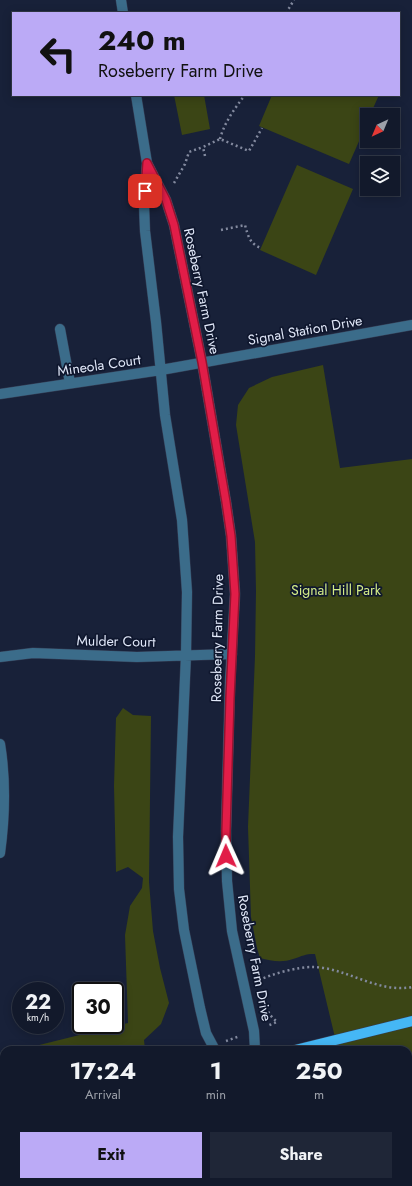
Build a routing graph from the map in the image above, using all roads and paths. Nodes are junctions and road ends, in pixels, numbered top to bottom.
1 (121, 0) edge
2 (294, 0) edge
3 (123, 12) edge
4 (287, 12) edge
5 (136, 96) edge
6 (244, 96) edge
7 (262, 128) dead end
8 (220, 139) junction
9 (203, 146) junction
10 (205, 156) dead end
11 (147, 163) junction
12 (166, 200) junction
13 (221, 230) dead end
14 (261, 248) dead end
15 (412, 325) edge
16 (60, 329) dead end
17 (202, 362) junction
18 (160, 370) junction
19 (70, 383) junction
20 (0, 394) edge
21 (232, 654) junction
22 (186, 655) junction
23 (0, 657) edge
24 (0, 744) edge
25 (0, 852) edge
26 (260, 986) dead end
27 (412, 987) edge
28 (264, 1003) dead end
29 (412, 1021) edge
30 (277, 1022) dead end
31 (213, 1046) edge
32 (255, 1046) edge
33 (311, 1046) edge

1 - 3 street
2 - 4 path
5 - 11 street, Roseberry Farm Drive
6 - 8 path
7 - 8 path
8 - 9 path
9 - 10 path
9 - 12 path
11 - 12 street, Roseberry Farm Drive
11 - 18 street, Roseberry Farm Drive
12 - 17 street, Roseberry Farm Drive
13 - 14 path
15 - 17 street, Signal Station Drive
16 - 19 street
17 - 18 street, Mineola Court
17 - 21 street, Roseberry Farm Drive
18 - 19 street, Mineola Court
18 - 22 street, Roseberry Farm Drive
19 - 20 street, Mineola Court
21 - 22 street, Mulder Court
21 - 32 street, Roseberry Farm Drive
22 - 23 street, Mulder Court
22 - 31 street, Roseberry Farm Drive
24 - 25 street
26 - 27 path
28 - 30 path
29 - 33 main road

